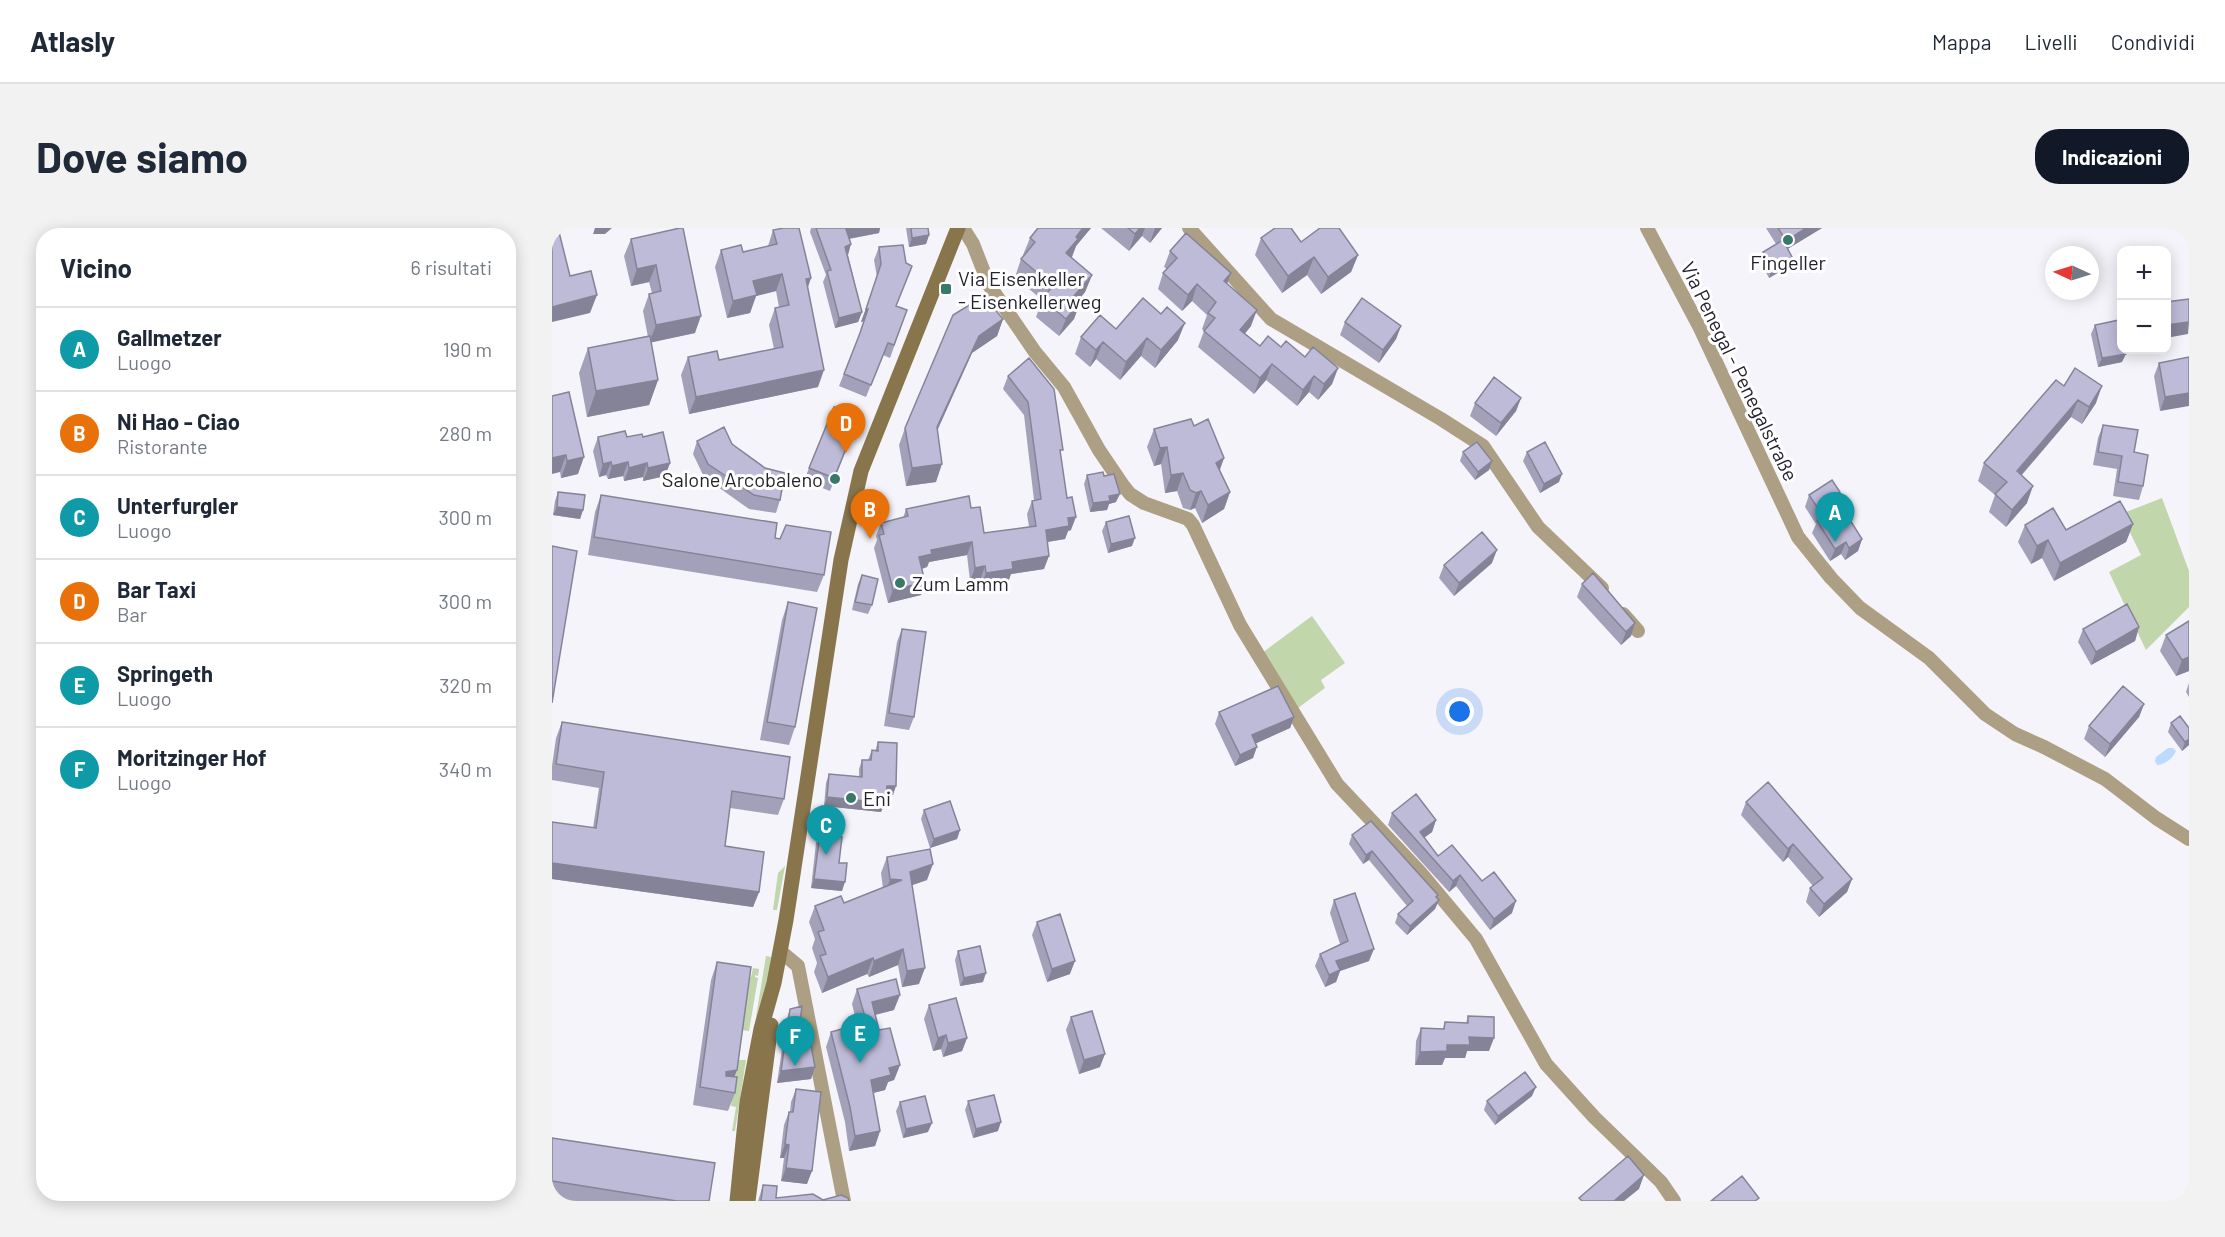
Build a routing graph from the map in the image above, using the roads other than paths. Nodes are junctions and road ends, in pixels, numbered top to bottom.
1 (958, 228) edge
2 (963, 228) edge
3 (1189, 228) edge
4 (1647, 228) edge
5 (1638, 632) dead end
6 (2189, 839) edge
7 (780, 951) junction
8 (774, 983) junction
9 (737, 1201) edge
10 (748, 1201) edge
11 (844, 1201) edge
12 (1674, 1201) edge

1 - 7 main road
2 - 12 street
3 - 5 street
4 - 6 street, Via Penegal - Penegalstraße
7 - 8 main road
7 - 11 street
8 - 9 main road
8 - 10 main road

